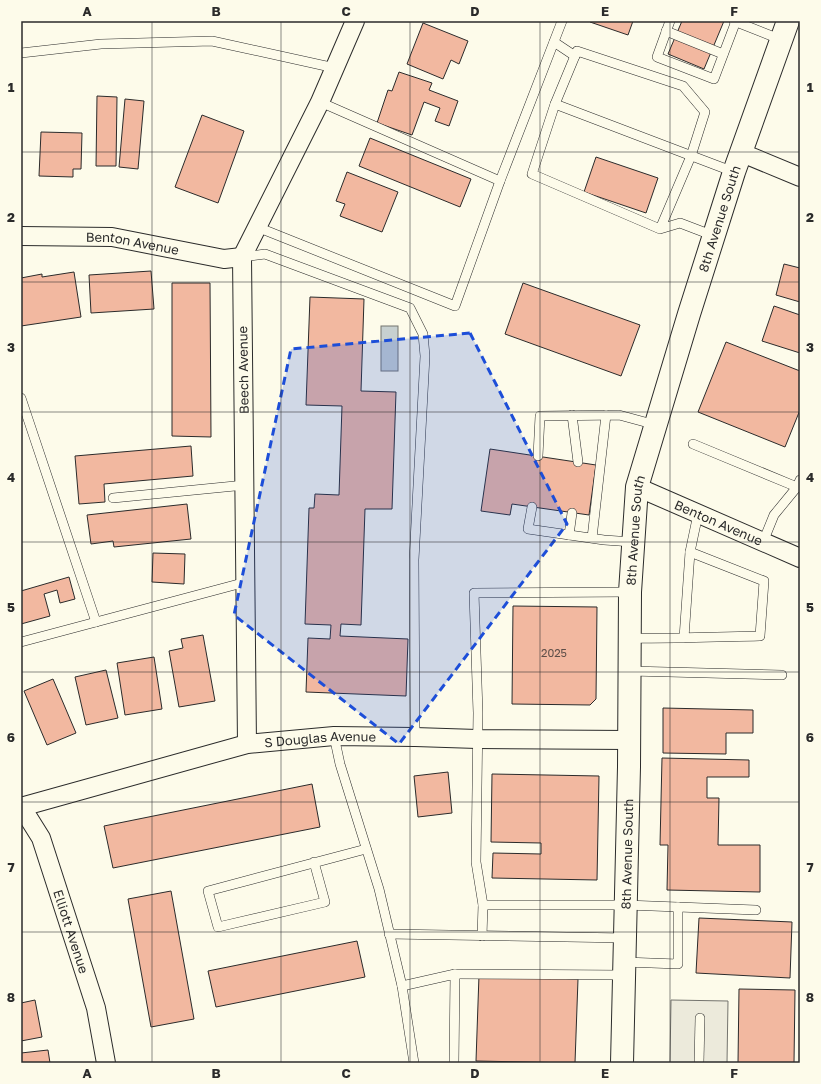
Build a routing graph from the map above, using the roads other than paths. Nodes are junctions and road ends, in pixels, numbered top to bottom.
1 (355, 21) edge
2 (562, 21) edge
3 (670, 21) edge
4 (735, 21) edge
5 (666, 31) junction
6 (785, 31) edge
7 (554, 42) junction
8 (21, 53) edge
9 (724, 54) junction
10 (575, 56) junction
11 (335, 68) junction
12 (320, 102) junction
13 (555, 104) junction
14 (691, 156) junction
15 (738, 163) junction
16 (800, 177) edge
17 (500, 181) junction
18 (257, 227) junction
19 (660, 229) junction
20 (21, 236) edge
21 (714, 236) junction
22 (242, 257) junction
23 (21, 398) edge
24 (572, 415) junction
25 (606, 415) junction
26 (656, 425) junction
27 (693, 444) dead end
28 (538, 456) dead end
29 (578, 462) dead end
30 (798, 484) edge
31 (244, 485) junction
32 (637, 487) junction
33 (113, 498) dead end
34 (532, 507) dead end
35 (572, 513) dead end
36 (698, 514) junction
37 (569, 535) junction
38 (592, 538) junction
39 (633, 542) junction
40 (763, 542) junction
41 (690, 552) junction
42 (800, 558) edge
43 (246, 582) junction
44 (630, 592) junction
45 (96, 622) junction
46 (630, 638) junction
47 (684, 638) junction
48 (21, 642) edge
49 (630, 672) junction
50 (782, 675) dead end
51 (334, 736) junction
52 (415, 737) junction
53 (477, 739) junction
54 (629, 740) junction
55 (247, 744) junction
56 (21, 807) edge
57 (366, 849) junction
58 (314, 862) junction
59 (483, 905) junction
60 (626, 905) junction
61 (678, 907) junction
62 (756, 910) dead end
63 (390, 934) junction
64 (482, 936) junction
65 (625, 938) junction
66 (624, 969) junction
67 (455, 974) junction
68 (402, 986) junction
69 (700, 1018) dead end
70 (106, 1063) edge
71 (414, 1063) edge
72 (454, 1063) edge
73 (622, 1063) edge
74 (700, 1063) edge

1 - 11 street, Beech Avenue
2 - 7 lane
3 - 5 lane
4 - 6 lane
4 - 9 lane
5 - 9 lane
5 - 9 lane
6 - 15 main road, 8th Avenue South
7 - 10 lane
7 - 17 lane
8 - 11 lane
10 - 13 lane
10 - 14 lane
11 - 12 street, Beech Avenue
12 - 17 lane
12 - 18 street, Beech Avenue
13 - 14 lane
13 - 19 lane
14 - 15 lane
14 - 19 lane
15 - 16 street
15 - 21 main road, 8th Avenue South
17 - 18 lane
18 - 22 street, Beech Avenue
19 - 21 lane
20 - 22 street, Benton Avenue
21 - 26 main road, 8th Avenue South
22 - 31 street, Beech Avenue
22 - 52 lane
23 - 45 lane
24 - 25 lane
24 - 28 lane
24 - 29 lane
25 - 26 lane
25 - 38 lane
26 - 32 main road, 8th Avenue South
27 - 30 lane
30 - 40 lane
31 - 33 lane
31 - 43 street, Beech Avenue
32 - 36 street, Benton Avenue
32 - 39 main road, 8th Avenue South
34 - 37 lane
35 - 37 lane
36 - 40 street, Benton Avenue
36 - 41 lane
37 - 38 lane
38 - 39 lane
39 - 44 main road, 8th Avenue South
40 - 42 street, Benton Avenue
41 - 47 lane
41 - 47 lane
43 - 45 lane
43 - 55 street, Beech Avenue
44 - 46 main road, 8th Avenue South
44 - 53 lane
45 - 48 lane
46 - 47 lane
46 - 49 main road, 8th Avenue South
49 - 50 lane
49 - 54 main road, 8th Avenue South
51 - 52 street, S Douglas Avenue
51 - 55 street, S Douglas Avenue
51 - 57 lane
52 - 53 street, S Douglas Avenue
53 - 54 street, S Douglas Avenue
53 - 59 lane
54 - 60 main road, 8th Avenue South
55 - 56 street, S Douglas Avenue
56 - 70 street, Elliott Avenue
57 - 58 lane
57 - 63 lane
58 - 58 lane
59 - 60 lane
59 - 64 lane
60 - 61 lane
60 - 65 main road, 8th Avenue South
61 - 62 lane
61 - 66 lane
63 - 64 lane
63 - 68 lane
64 - 65 lane
65 - 66 main road, 8th Avenue South
66 - 67 lane
66 - 73 main road, 8th Avenue South
67 - 68 lane
67 - 72 lane
68 - 71 lane
69 - 74 lane

